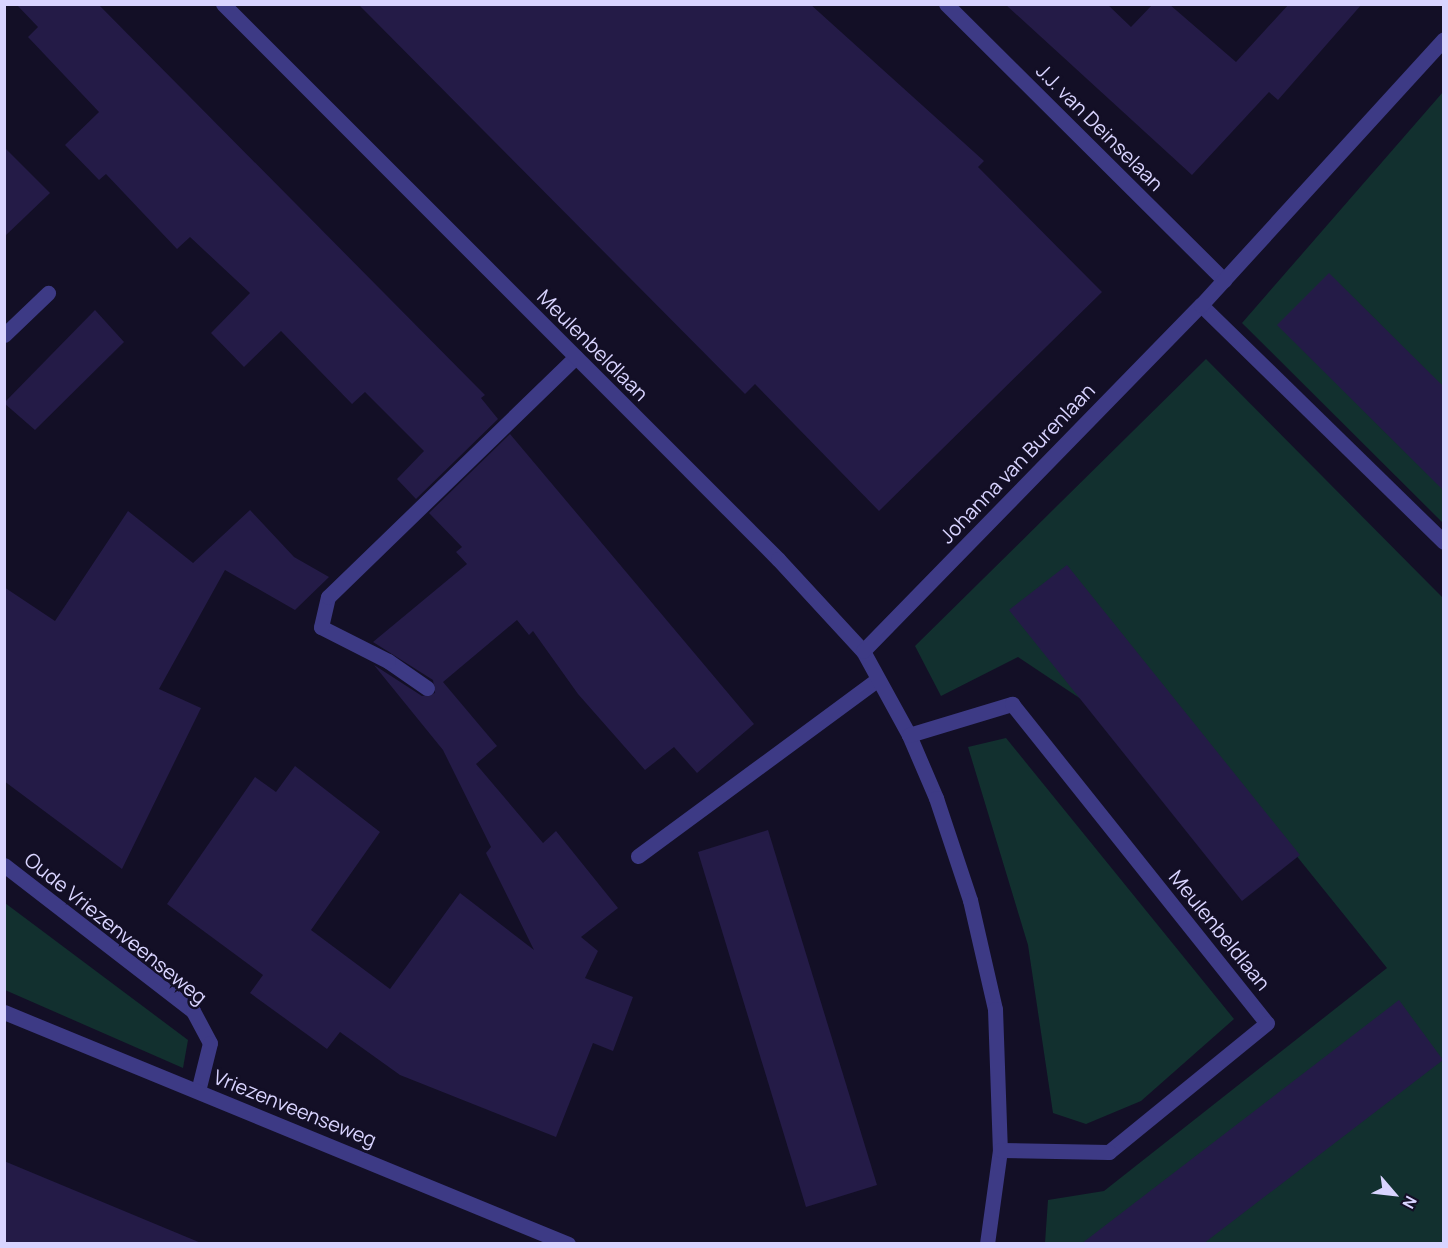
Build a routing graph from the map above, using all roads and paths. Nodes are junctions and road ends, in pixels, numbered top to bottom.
1 (223, 4) edge
2 (946, 4) edge
3 (1443, 39) edge
4 (1224, 279) junction
5 (48, 293) dead end
6 (1201, 305) junction
7 (4, 335) edge
8 (576, 357) junction
9 (1443, 542) edge
10 (863, 651) junction
11 (878, 679) junction
12 (427, 688) dead end
13 (909, 735) junction
14 (638, 856) dead end
15 (4, 865) edge
16 (4, 1012) edge
17 (198, 1091) junction
18 (1000, 1150) junction
19 (568, 1244) edge
20 (987, 1244) edge

1 - 8 street, Meulenbeldlaan
2 - 4 street, J.J. van Deinselaan
3 - 4 street, Johanna van Burenlaan
4 - 6 street, Johanna van Burenlaan
5 - 7 street
6 - 9 street
6 - 10 street, Johanna van Burenlaan
8 - 10 street, Meulenbeldlaan
8 - 12 street
10 - 11 street, Meulenbeldlaan
11 - 13 street, Meulenbeldlaan
11 - 14 street
13 - 18 street, Meulenbeldlaan
13 - 18 street, Meulenbeldlaan
15 - 17 street, Oude Vriezenveenseweg
16 - 17 street, Vriezenveenseweg
17 - 19 street, Vriezenveenseweg
18 - 20 street, Meulenbeldlaan

